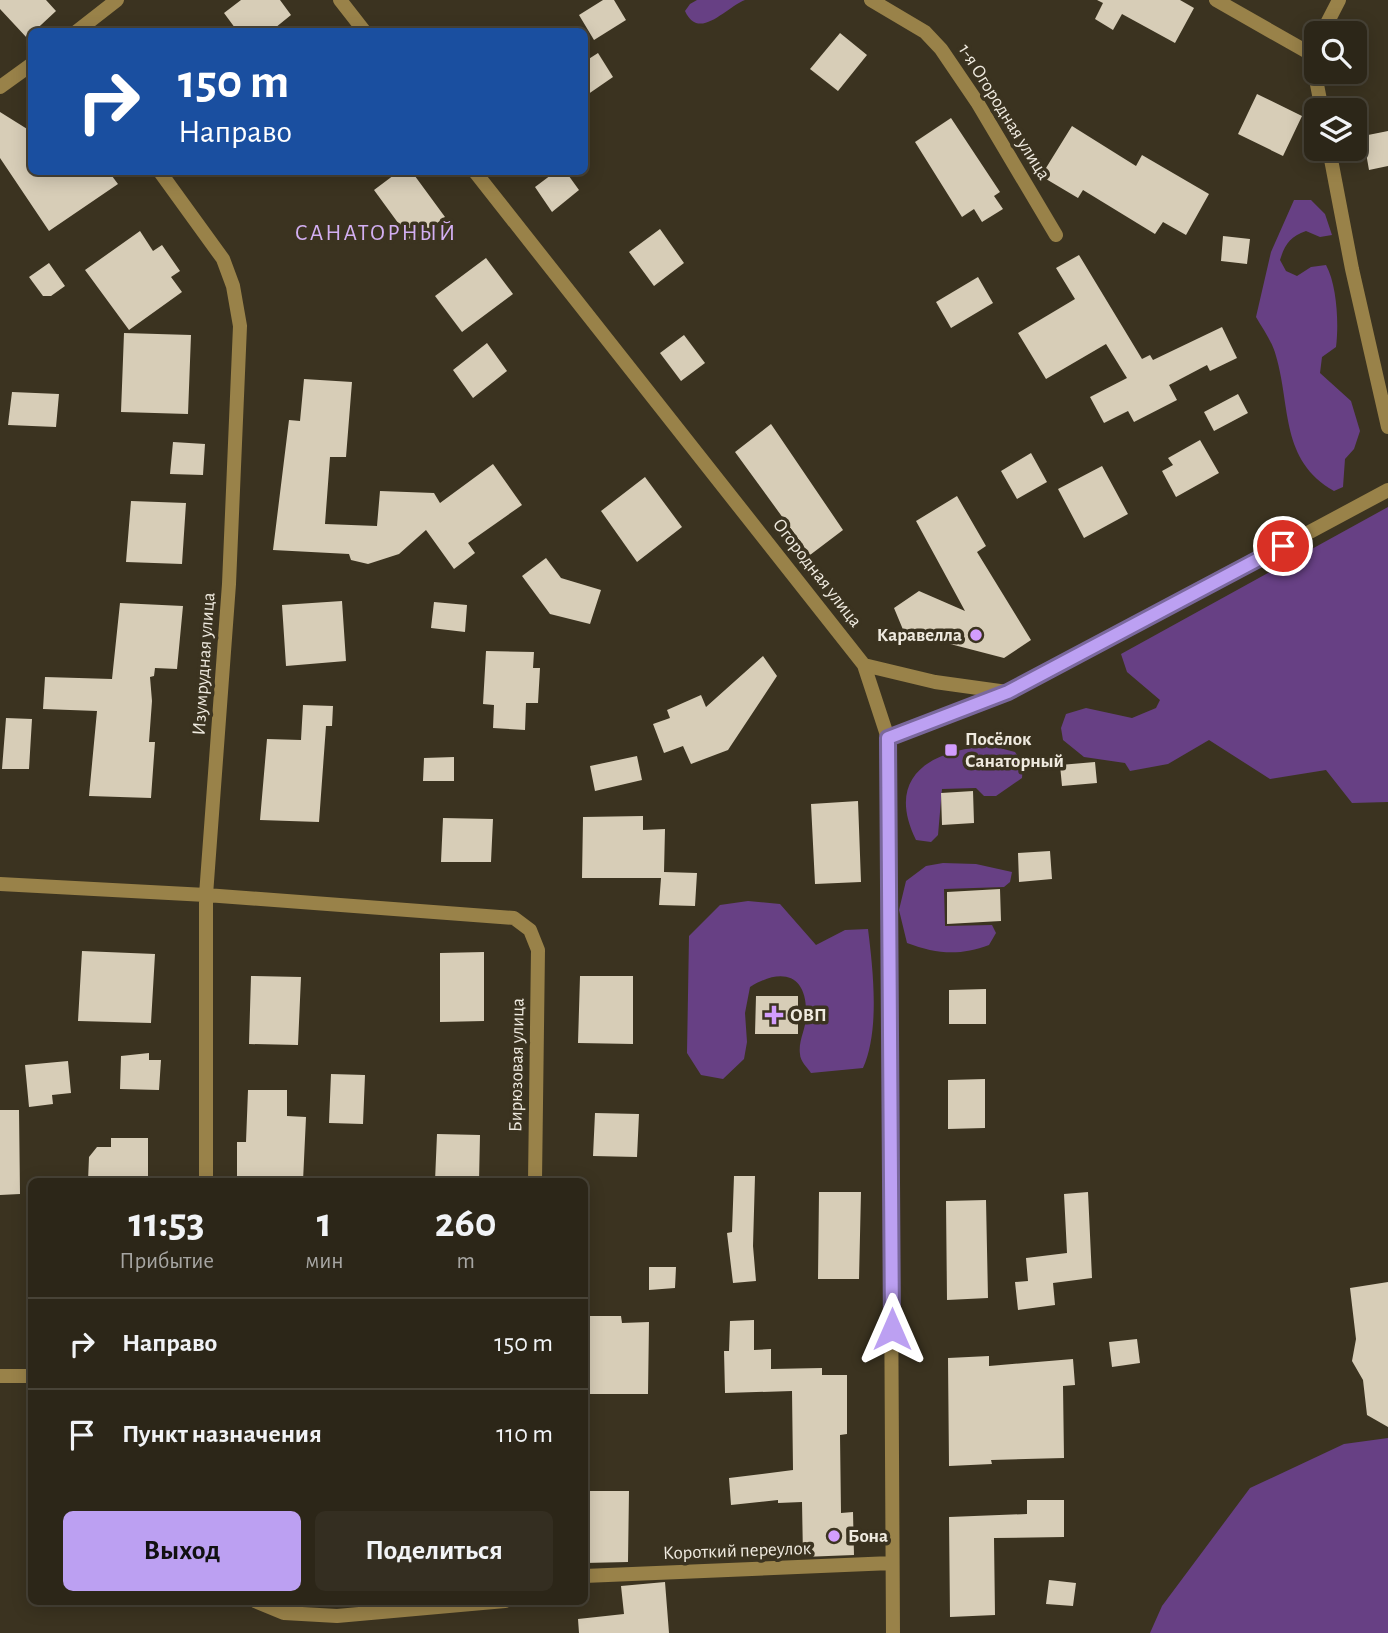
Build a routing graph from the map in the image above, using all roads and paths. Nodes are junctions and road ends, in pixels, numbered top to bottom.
1 (117, 0) edge
2 (340, 0) edge
3 (871, 0) edge
4 (1216, 0) edge
5 (1339, 0) edge
6 (1328, 21) edge
7 (81, 28) edge
8 (362, 28) edge
9 (1304, 45) edge
10 (28, 67) edge
11 (0, 87) edge
12 (1331, 161) edge
13 (162, 175) edge
14 (477, 175) edge
15 (1056, 235) dead end
16 (1388, 427) edge
17 (1388, 489) edge
18 (864, 665) junction
19 (1008, 692) junction
20 (888, 738) junction
21 (0, 884) edge
22 (206, 895) junction
23 (206, 1178) edge
24 (535, 1178) edge
25 (0, 1376) edge
26 (28, 1376) edge
27 (892, 1563) junction
28 (588, 1576) edge
29 (265, 1605) edge
30 (460, 1605) edge
31 (893, 1633) edge

1 - 7 street
2 - 8 street
3 - 15 street, 1-я Огородная улица
4 - 9 street
5 - 6 street
10 - 11 street
12 - 16 street
13 - 22 street, Изумрудная улица
14 - 18 street, Огородная улица
17 - 19 street
18 - 19 street
18 - 20 street, Огородная улица
19 - 20 street
20 - 27 street, Огородная улица
21 - 22 street
22 - 23 street, Изумрудная улица
22 - 24 street, Бирюзовая улица
25 - 26 street
27 - 28 street, Короткий переулок
27 - 31 street, Огородная улица
29 - 30 street

